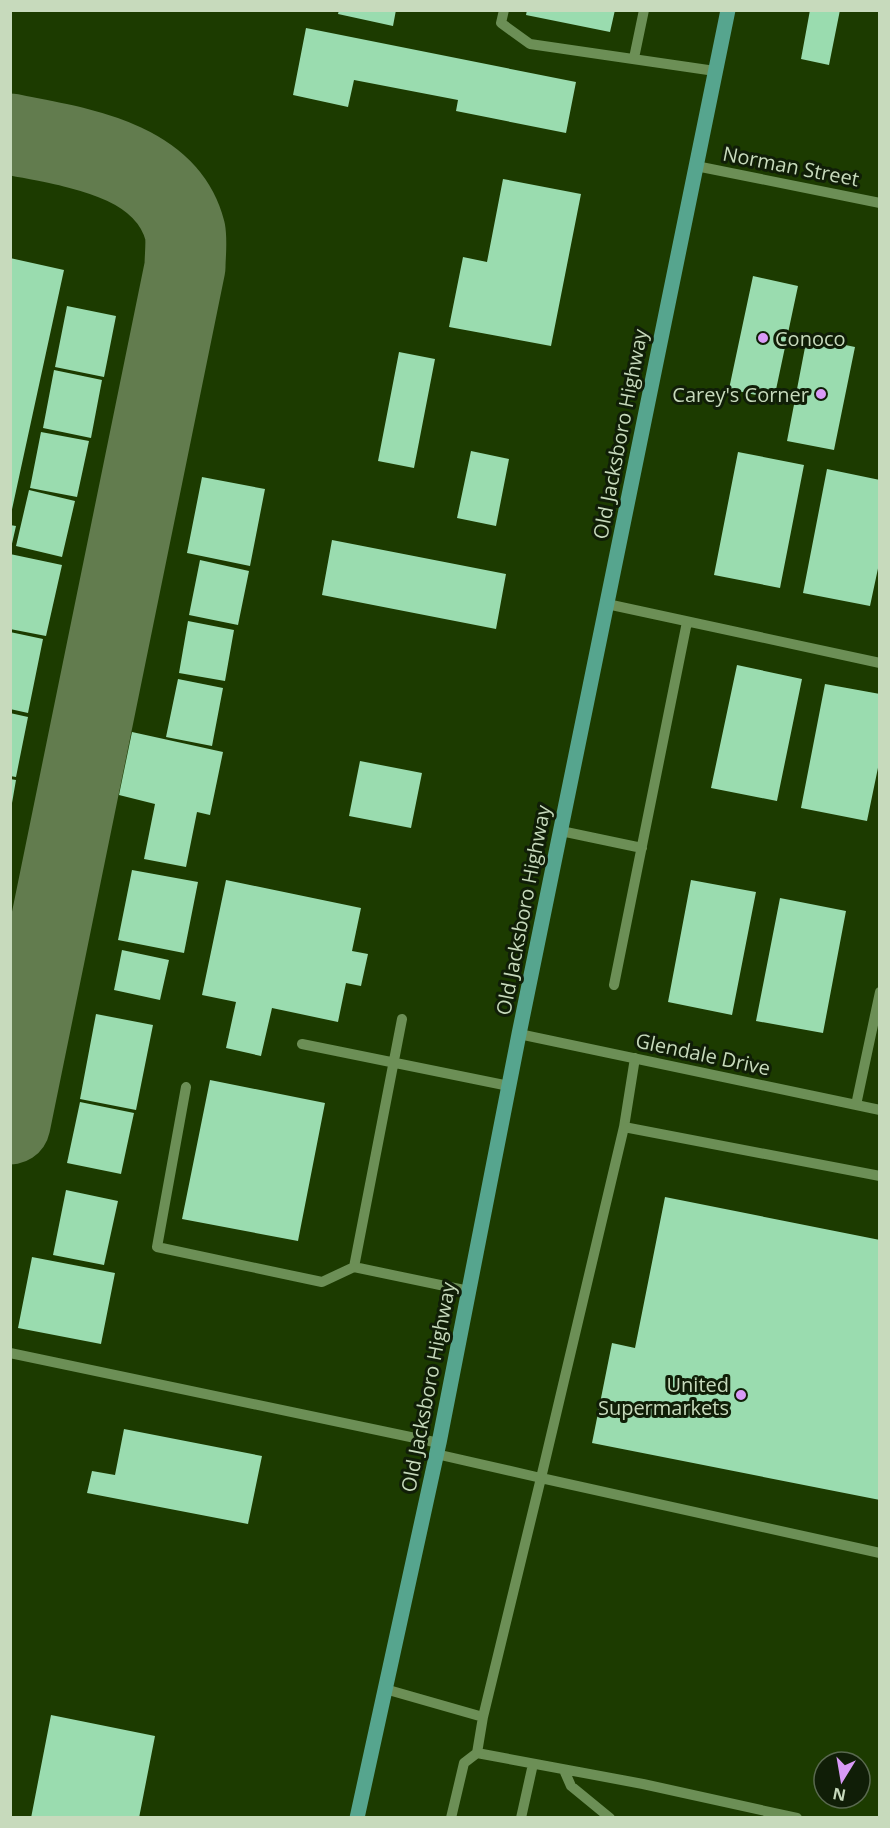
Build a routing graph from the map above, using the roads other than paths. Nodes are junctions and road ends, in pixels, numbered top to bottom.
1 (504, 10) edge
2 (644, 10) edge
3 (728, 10) edge
4 (634, 58) junction
5 (715, 71) junction
6 (696, 166) junction
7 (879, 203) edge
8 (607, 604) junction
9 (687, 622) junction
10 (879, 663) edge
11 (561, 831) junction
12 (642, 848) junction
13 (614, 985) dead end
14 (879, 992) edge
15 (402, 1018) dead end
16 (519, 1034) junction
17 (302, 1044) dead end
18 (635, 1058) junction
19 (392, 1063) junction
20 (186, 1086) dead end
21 (509, 1086) junction
22 (856, 1105) junction
23 (879, 1110) edge
24 (624, 1127) junction
25 (879, 1176) edge
26 (354, 1267) junction
27 (469, 1291) junction
28 (10, 1353) edge
29 (438, 1448) junction
30 (541, 1478) junction
31 (879, 1552) edge
32 (385, 1689) junction
33 (483, 1717) junction
34 (477, 1753) junction
35 (533, 1764) junction
36 (564, 1770) junction
37 (357, 1818) edge
38 (451, 1818) edge
39 (521, 1818) edge
40 (610, 1818) edge
41 (797, 1818) edge

1 - 4 street
2 - 4 street
3 - 5 main road, Old Jacksboro Highway
4 - 5 street
5 - 6 main road, Old Jacksboro Highway
6 - 7 street, Norman Street
6 - 8 main road, Old Jacksboro Highway
8 - 9 street
8 - 11 main road, Old Jacksboro Highway
9 - 10 street
9 - 12 street
11 - 12 street
11 - 16 main road, Old Jacksboro Highway
12 - 13 street
14 - 22 street
15 - 19 street
16 - 18 street, Glendale Drive
16 - 21 main road, Old Jacksboro Highway
17 - 19 street
18 - 22 street, Glendale Drive
18 - 24 street
19 - 21 street
19 - 26 street
20 - 26 street
21 - 27 main road, Old Jacksboro Highway
22 - 23 street, Glendale Drive
24 - 25 street
24 - 30 street
26 - 27 street
27 - 29 main road, Old Jacksboro Highway
28 - 29 street
29 - 30 street
29 - 32 main road, Old Jacksboro Highway
30 - 31 street
30 - 33 street
32 - 33 street
32 - 37 main road, Old Jacksboro Highway
33 - 34 street
34 - 35 street
34 - 38 street
35 - 36 street
35 - 39 street
36 - 40 street
36 - 41 street

